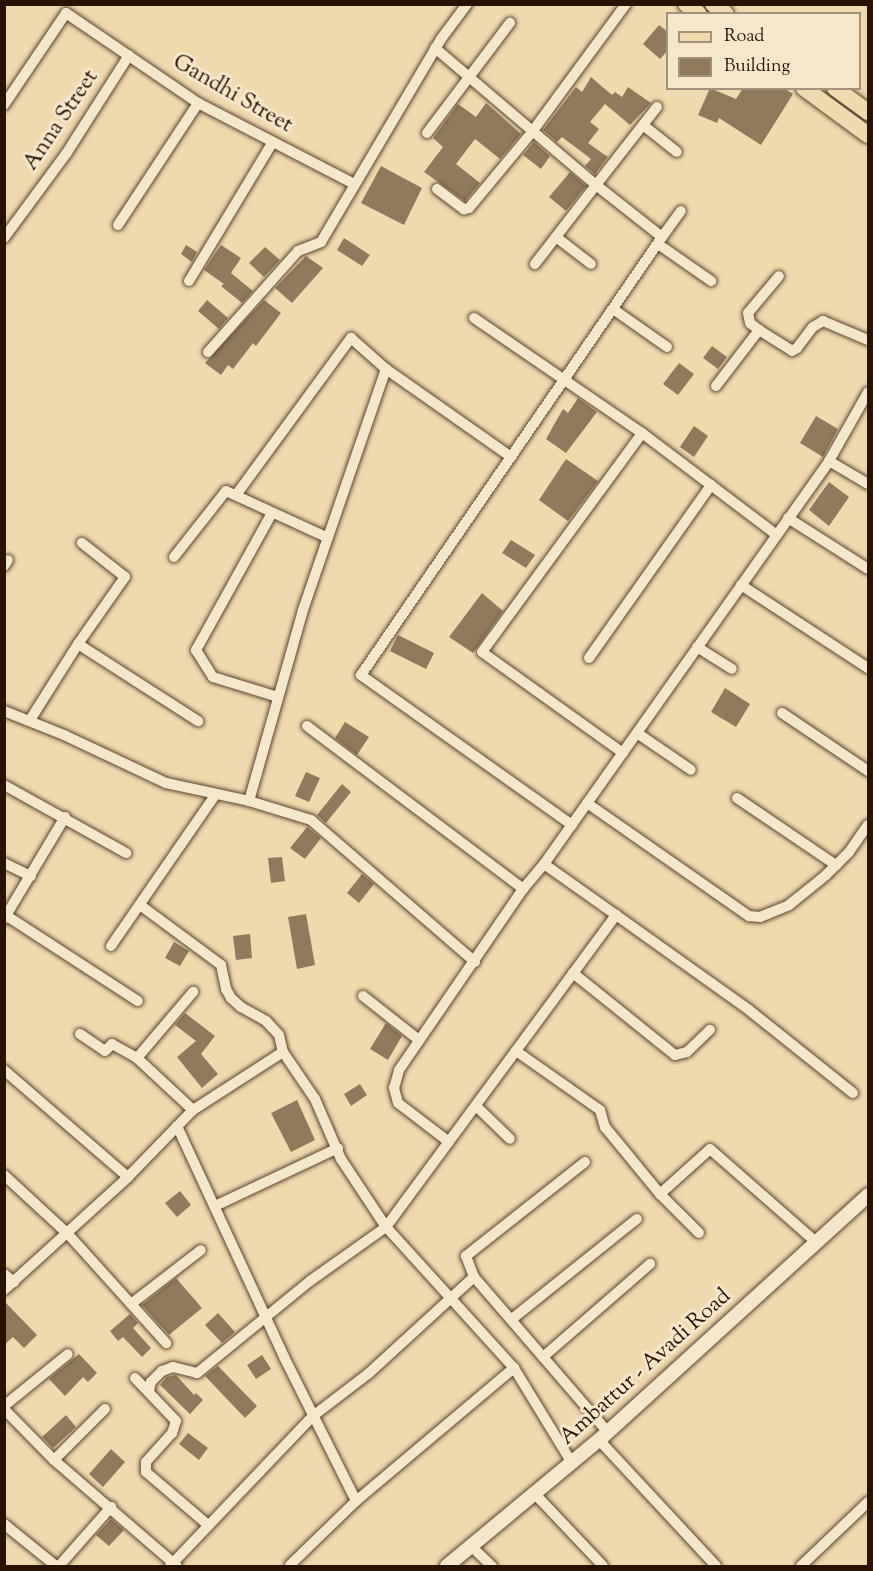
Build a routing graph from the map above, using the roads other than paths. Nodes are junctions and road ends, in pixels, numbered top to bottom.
1 (467, 4) edge
2 (626, 4) edge
3 (510, 23) dead end
4 (435, 48) junction
5 (129, 55) junction
6 (469, 78) junction
7 (807, 90) edge
8 (838, 90) edge
9 (198, 103) junction
10 (4, 105) edge
11 (657, 107) dead end
12 (868, 112) edge
13 (643, 125) junction
14 (532, 132) junction
15 (427, 133) dead end
16 (868, 135) edge
17 (273, 142) junction
18 (677, 152) dead end
19 (354, 184) junction
20 (596, 185) junction
21 (437, 189) dead end
22 (681, 211) dead end
23 (118, 225) dead end
24 (556, 237) junction
25 (4, 238) edge
26 (660, 240) junction
27 (535, 264) dead end
28 (591, 264) dead end
29 (779, 276) dead end
30 (189, 281) dead end
31 (711, 281) dead end
32 (613, 309) junction
33 (474, 318) dead end
34 (759, 330) junction
35 (868, 340) edge
36 (667, 347) dead end
37 (208, 352) dead end
38 (386, 369) junction
39 (564, 381) junction
40 (716, 387) dead end
41 (868, 392) edge
42 (642, 433) junction
43 (511, 457) junction
44 (829, 460) junction
45 (868, 484) edge
46 (711, 485) junction
47 (236, 495) junction
48 (272, 513) junction
49 (788, 518) junction
50 (777, 535) junction
51 (328, 538) junction
52 (82, 543) dead end
53 (174, 558) dead end
54 (868, 569) edge
55 (741, 585) junction
56 (78, 644) junction
57 (698, 647) junction
58 (589, 658) dead end
59 (868, 668) edge
60 (732, 669) dead end
61 (278, 697) junction
62 (4, 711) edge
63 (782, 713) dead end
64 (30, 720) junction
65 (198, 721) dead end
66 (307, 726) dead end
67 (637, 733) junction
68 (623, 753) junction
69 (691, 770) dead end
70 (868, 771) edge
71 (4, 785) edge
72 (216, 794) junction
73 (737, 798) dead end
74 (249, 801) junction
75 (587, 803) junction
76 (65, 817) junction
77 (572, 825) junction
78 (868, 825) edge
79 (126, 853) dead end
80 (4, 862) edge
81 (544, 864) junction
82 (836, 866) junction
83 (31, 876) junction
84 (523, 889) junction
85 (140, 904) junction
86 (616, 915) junction
87 (6, 917) edge
88 (111, 946) dead end
89 (475, 962) junction
90 (573, 973) junction
91 (193, 992) dead end
92 (363, 996) dead end
93 (138, 1001) dead end
94 (710, 1030) dead end
95 (81, 1034) dead end
96 (419, 1040) junction
97 (516, 1051) junction
98 (283, 1052) junction
99 (137, 1058) junction
100 (4, 1070) edge
101 (853, 1093) dead end
102 (476, 1106) junction
103 (193, 1110) junction
104 (177, 1126) junction
105 (510, 1139) dead end
106 (449, 1142) junction
107 (338, 1148) junction
108 (585, 1162) dead end
109 (4, 1175) edge
110 (128, 1177) junction
111 (660, 1194) junction
112 (868, 1195) edge
113 (215, 1206) junction
114 (637, 1219) dead end
115 (386, 1227) junction
116 (699, 1233) dead end
117 (68, 1234) junction
118 (816, 1242) junction
119 (201, 1250) dead end
120 (650, 1264) dead end
121 (4, 1274) edge
122 (474, 1277) junction
123 (14, 1282) junction
124 (4, 1290) edge
125 (451, 1298) junction
126 (130, 1304) junction
127 (265, 1316) junction
128 (512, 1319) junction
129 (166, 1343) dead end
130 (68, 1354) dead end
131 (543, 1357) junction
132 (514, 1368) junction
133 (135, 1378) dead end
134 (149, 1391) junction
135 (4, 1407) edge
136 (105, 1409) dead end
137 (312, 1416) junction
138 (604, 1436) junction
139 (54, 1460) junction
140 (572, 1463) junction
141 (536, 1494) junction
142 (356, 1501) junction
143 (868, 1502) edge
144 (111, 1507) junction
145 (4, 1524) edge
146 (208, 1525) junction
147 (472, 1546) junction
148 (174, 1565) edge
149 (290, 1565) edge
150 (57, 1566) edge
151 (447, 1566) edge
152 (492, 1566) edge
153 (603, 1566) edge
154 (716, 1566) edge
155 (801, 1566) edge

1 - 4 street
2 - 14 street
3 - 6 street
4 - 6 street
4 - 19 street
5 - 9 street, Gandhi Street
5 - 10 street, Gandhi Street
5 - 25 street, Anna Street
6 - 14 street
6 - 15 street
7 - 16 main road
8 - 12 main road
9 - 17 street, Gandhi Street
9 - 23 street
11 - 13 street
13 - 18 street
13 - 20 street
14 - 20 street
14 - 21 street
17 - 19 street, Gandhi Street
17 - 30 street
19 - 37 street
20 - 24 street
20 - 26 street
22 - 26 street
24 - 27 street
24 - 28 street
26 - 31 street
26 - 32 street
29 - 34 street
32 - 36 street
32 - 39 street
33 - 39 street
34 - 35 street
34 - 40 street
38 - 43 street
38 - 47 street
38 - 51 street
39 - 42 street
39 - 43 street
41 - 44 street
42 - 46 street
42 - 68 street
43 - 77 street
44 - 45 street
44 - 49 street
46 - 50 street
46 - 58 street
47 - 48 street
47 - 53 street
48 - 51 street
48 - 61 street
49 - 50 street
49 - 54 street
50 - 55 street
51 - 61 street
52 - 56 street
55 - 57 street
55 - 59 street
56 - 64 street
56 - 65 street
57 - 60 street
57 - 67 street
61 - 74 street
62 - 64 street
63 - 70 street
64 - 72 street
66 - 84 street
67 - 68 street
67 - 69 street
68 - 75 street
71 - 76 street
72 - 74 street
72 - 85 street
73 - 82 street
74 - 89 street
75 - 77 street
75 - 82 street
76 - 79 street
76 - 83 street
77 - 81 street
78 - 82 street
80 - 83 street
81 - 84 street
81 - 86 street
83 - 87 street
84 - 89 street
85 - 88 street
85 - 98 street
86 - 90 street
86 - 101 street
87 - 93 street
89 - 96 street
90 - 94 street
90 - 97 street
91 - 99 street
92 - 96 street
95 - 99 street
96 - 106 street
97 - 102 street
97 - 111 street
98 - 103 street
98 - 107 street
99 - 103 street
100 - 110 street
102 - 105 street
102 - 106 street
103 - 104 street
104 - 110 street
104 - 113 street
106 - 115 street
107 - 113 street
107 - 115 street
108 - 122 street
109 - 117 street
110 - 117 street
111 - 116 street
111 - 118 street
112 - 118 street, Ambattur - Avadi Road
113 - 127 street
114 - 128 street
115 - 125 street
115 - 127 street
117 - 123 street
117 - 126 street
118 - 138 street, Ambattur - Avadi Road
119 - 126 street
120 - 131 street
121 - 123 street
122 - 125 street
122 - 128 street
123 - 124 street
125 - 132 street
125 - 137 street
126 - 129 street
127 - 134 street
127 - 137 street
128 - 131 street
130 - 135 street
131 - 138 street
132 - 140 street
132 - 142 street
133 - 134 street
134 - 146 street
135 - 139 street
136 - 139 street
137 - 142 street
137 - 146 street
138 - 140 street, Ambattur - Avadi Road
138 - 154 street
139 - 144 street
140 - 141 street, Ambattur - Avadi Road
141 - 147 street, Ambattur - Avadi Road
141 - 153 street
142 - 149 street
143 - 155 street
144 - 148 street
144 - 150 street
145 - 150 street
146 - 148 street
147 - 151 street, Ambattur - Avadi Road
147 - 152 street

